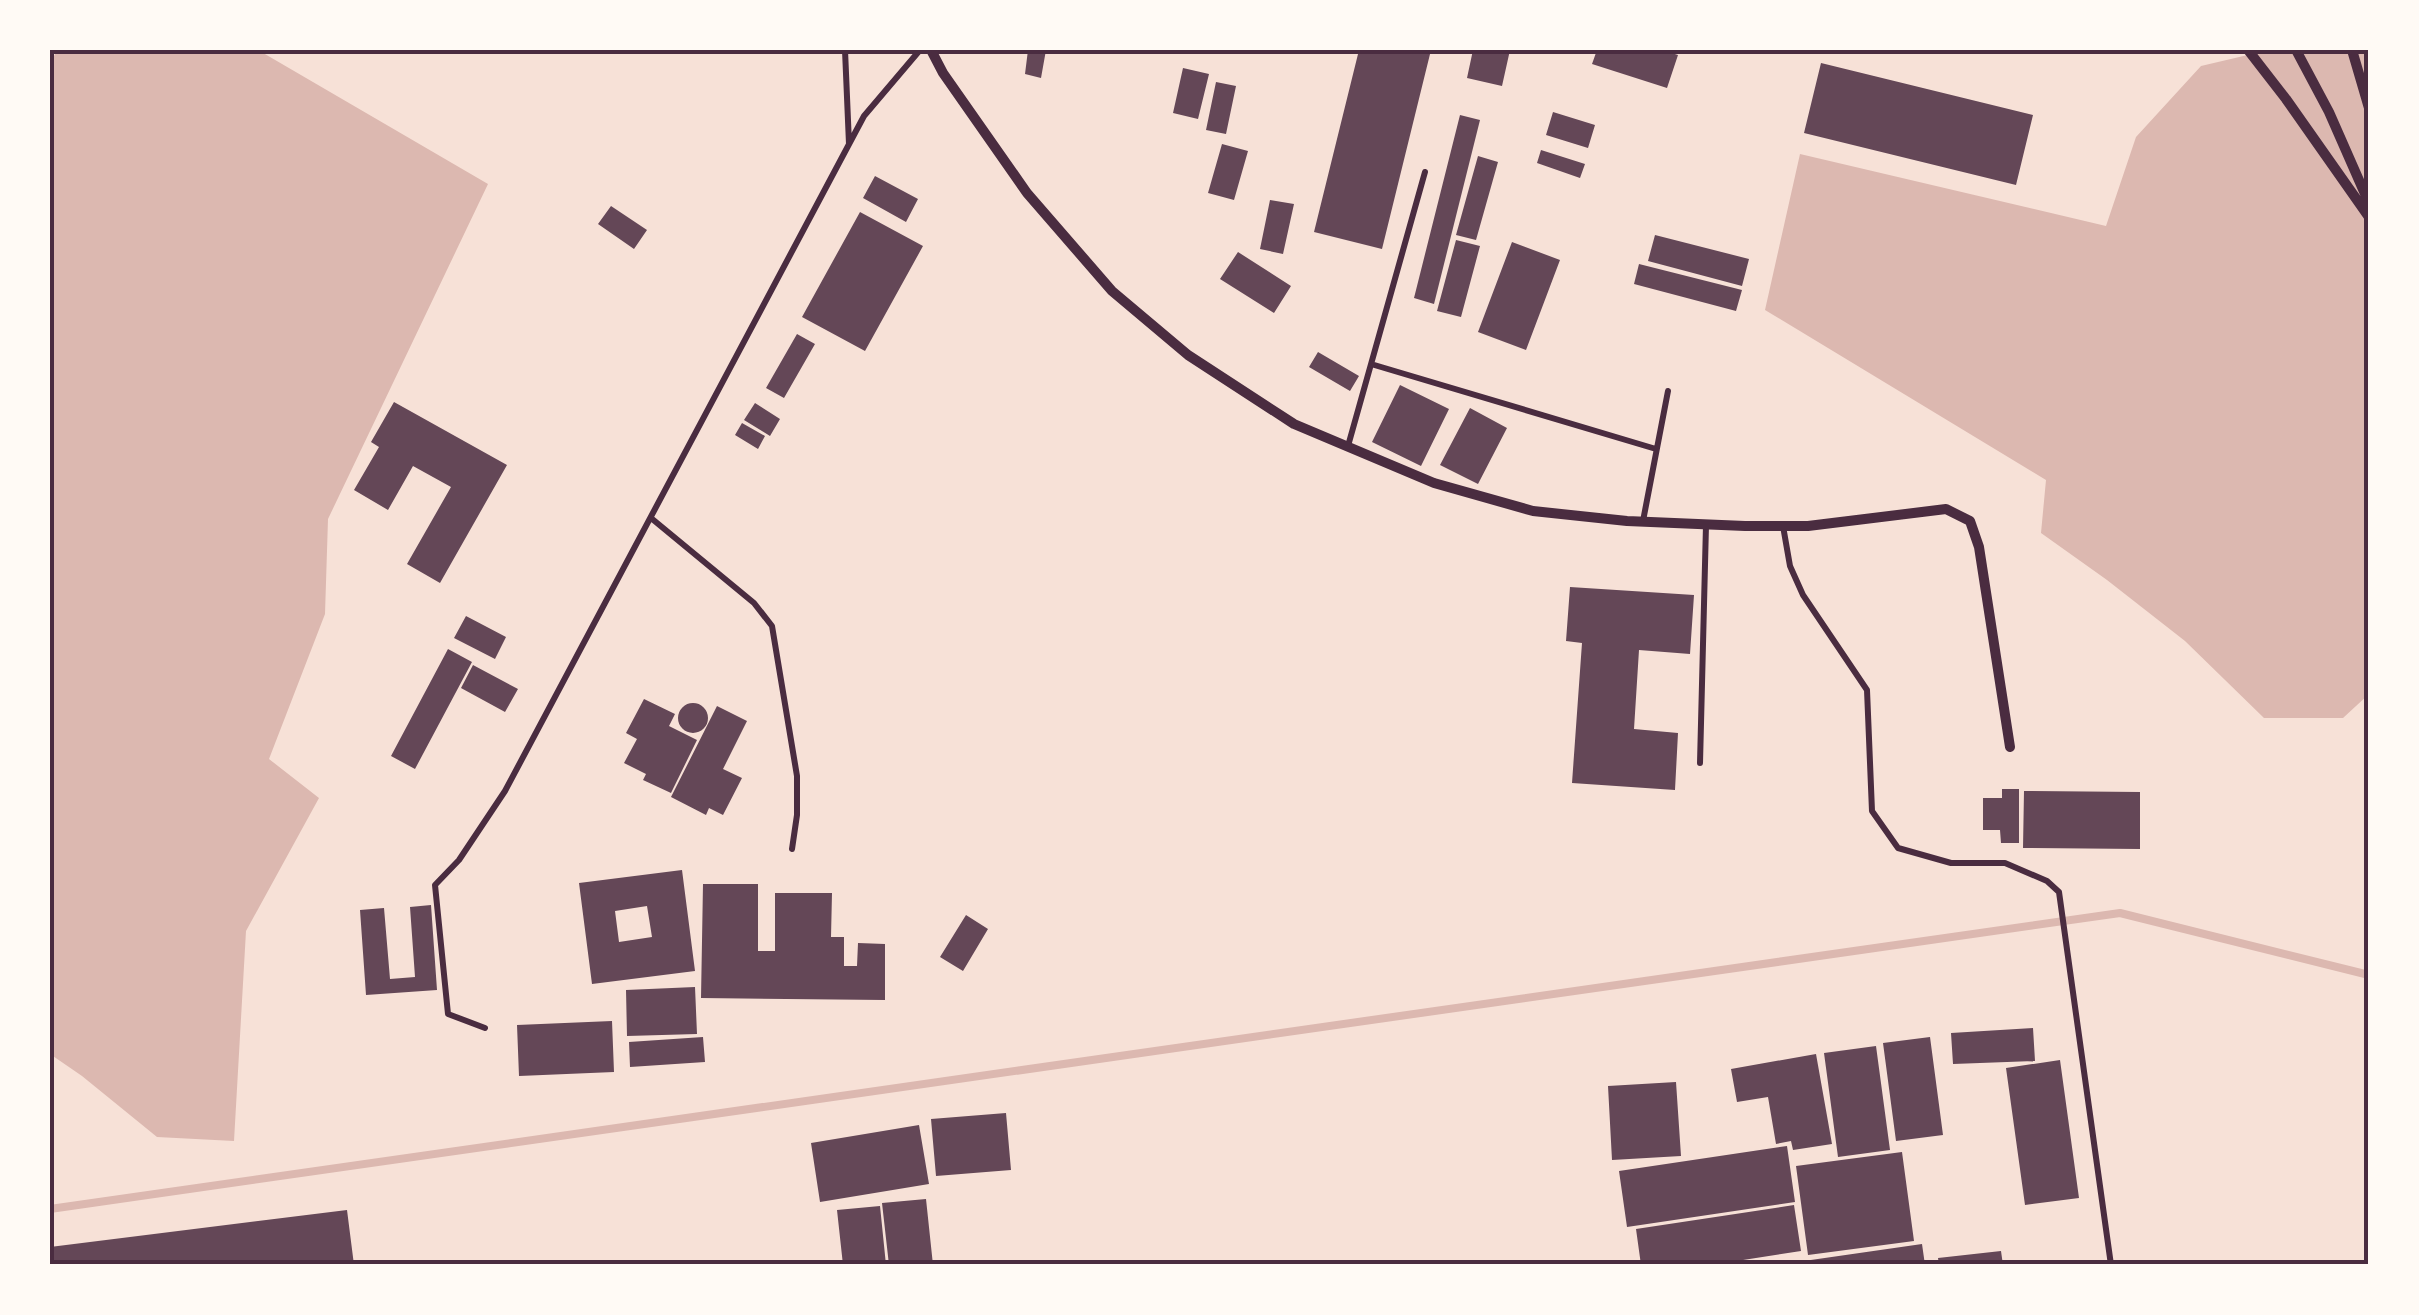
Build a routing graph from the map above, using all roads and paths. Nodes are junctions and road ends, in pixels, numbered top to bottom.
1 (845, 50) edge
2 (920, 50) edge
3 (931, 50) edge
4 (2248, 50) edge
5 (2296, 50) edge
6 (2352, 50) edge
7 (2369, 108) edge
8 (849, 144) junction
9 (1426, 172) dead end
10 (2369, 203) edge
11 (2369, 217) edge
12 (1371, 364) junction
13 (1668, 390) dead end
14 (1348, 447) junction
15 (1656, 449) junction
16 (651, 518) junction
17 (1642, 522) junction
18 (1706, 525) junction
19 (1783, 526) junction
20 (2010, 747) dead end
21 (1700, 763) dead end
22 (792, 849) dead end
23 (484, 1028) dead end
24 (2111, 1265) edge

1 - 8 lane
2 - 8 lane
3 - 14 street
4 - 11 street
5 - 10 street
6 - 7 street
8 - 16 lane
9 - 12 lane
12 - 14 lane
12 - 15 lane
13 - 15 lane
14 - 17 street
15 - 17 lane
16 - 22 lane
16 - 23 lane
17 - 18 street
18 - 19 street
18 - 21 lane
19 - 20 street
19 - 24 lane

